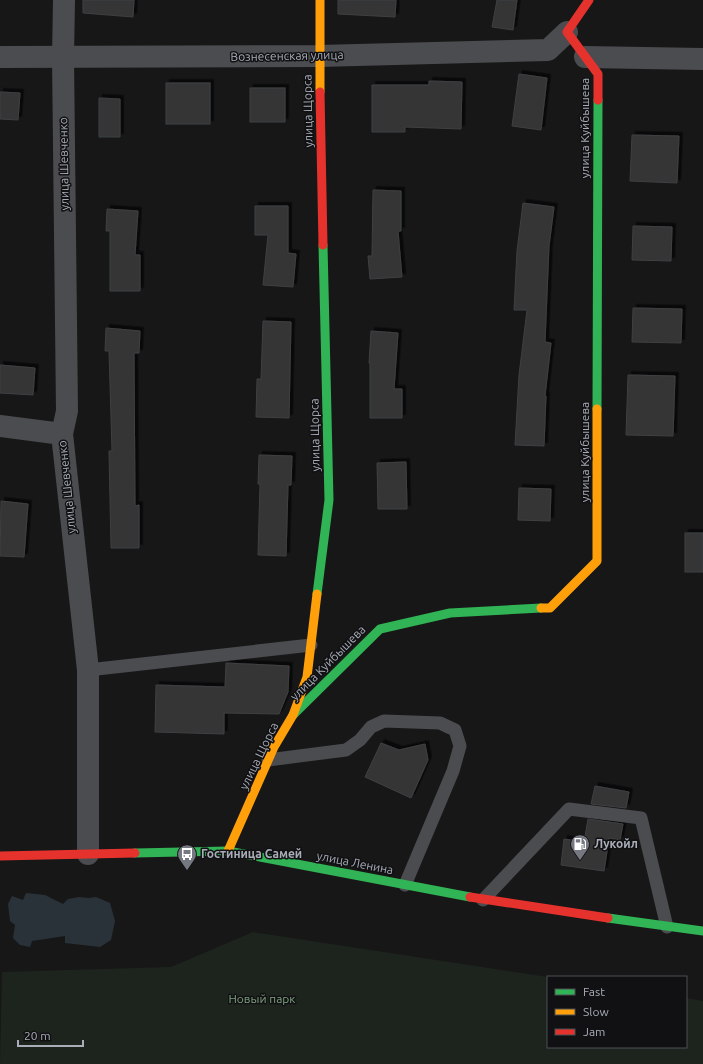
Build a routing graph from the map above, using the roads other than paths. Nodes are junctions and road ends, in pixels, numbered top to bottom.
1 (64, 0) edge
2 (320, 0) edge
3 (589, 0) edge
4 (567, 32) junction
5 (319, 56) junction
6 (0, 57) edge
7 (63, 57) junction
8 (585, 57) junction
9 (703, 59) edge
10 (0, 426) edge
11 (62, 434) junction
12 (311, 645) junction
13 (88, 670) junction
14 (293, 715) junction
15 (268, 760) junction
16 (228, 851) junction
17 (88, 854) junction
18 (0, 856) edge
19 (404, 885) junction
20 (483, 900) junction
21 (667, 927) junction
22 (703, 931) edge

1 - 7 street, улица Шевченко
2 - 5 street, улица Щорса
3 - 4 street
4 - 5 street, Вознесенская улица
4 - 8 street, улица Куйбышева
5 - 7 street, Вознесенская улица
5 - 12 street, улица Щорса
6 - 7 street, Вознесенская улица
7 - 11 street, улица Шевченко
8 - 9 street
8 - 14 street, улица Куйбышева
10 - 11 street
11 - 13 street, улица Шевченко
12 - 13 lane
12 - 14 street, улица Щорса
13 - 17 street, улица Шевченко
14 - 15 street, улица Щорса
15 - 16 street, улица Щорса
15 - 19 lane
16 - 17 street, улица Ленина
16 - 19 street, улица Ленина
17 - 18 street, улица Ленина
19 - 20 street, улица Ленина
20 - 21 street, улица Ленина
20 - 21 lane
21 - 22 street, улица Ленина

